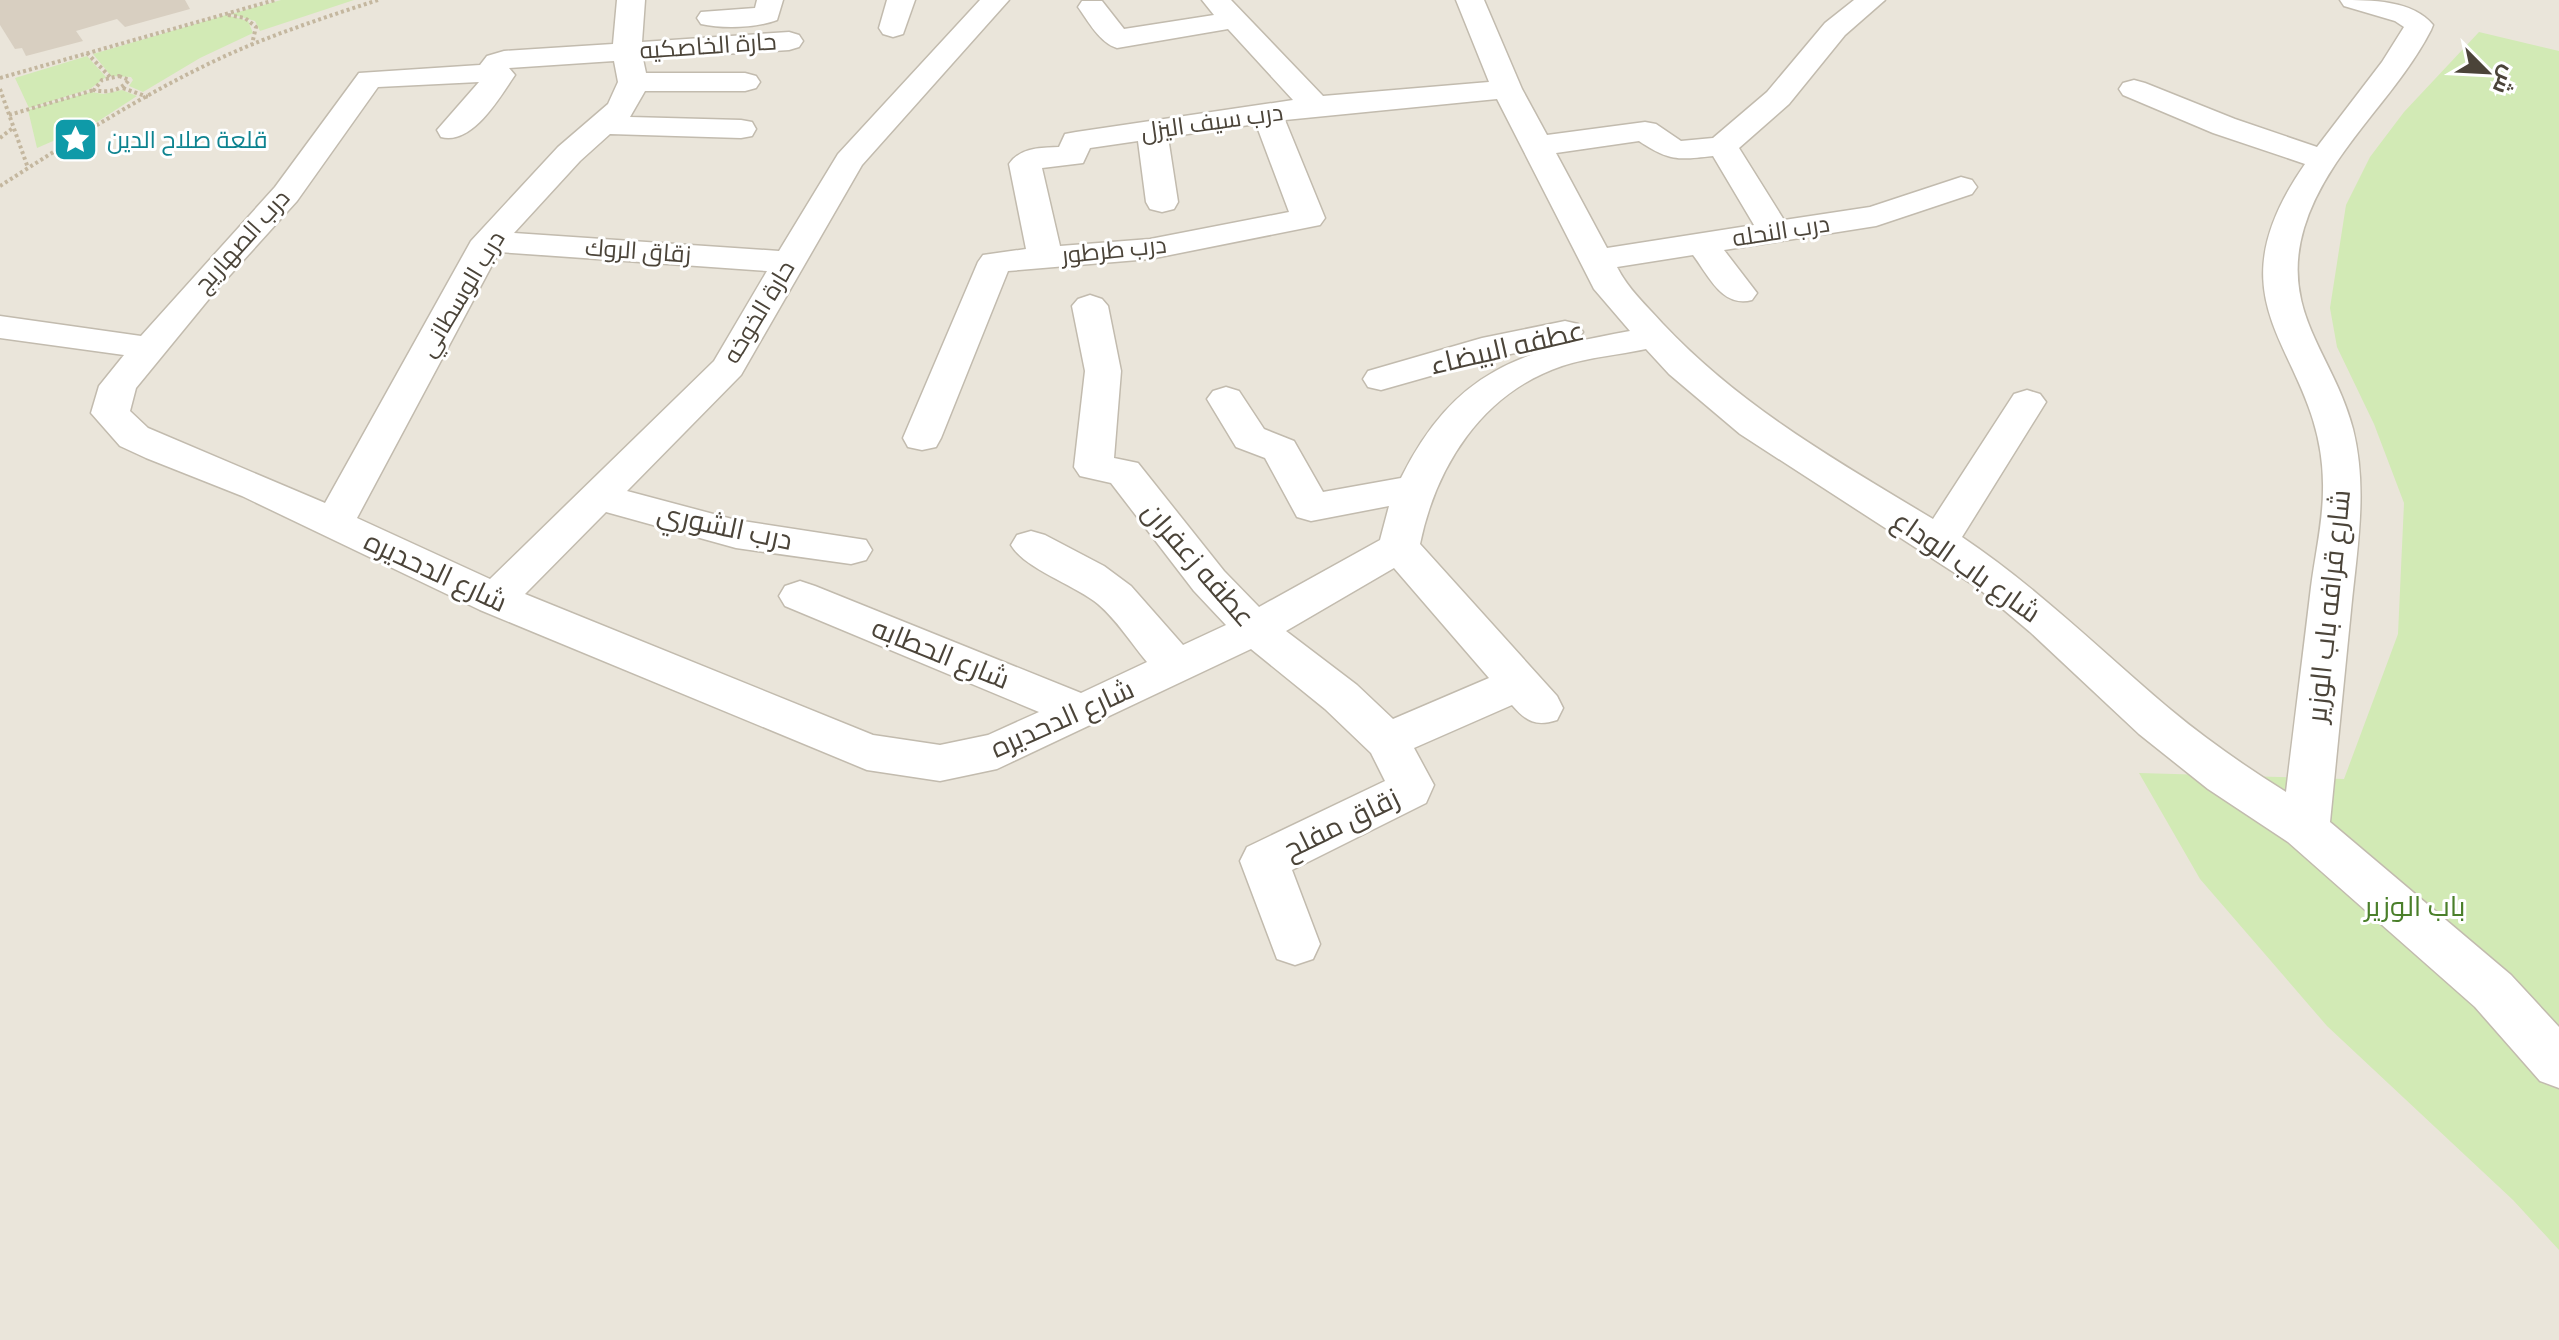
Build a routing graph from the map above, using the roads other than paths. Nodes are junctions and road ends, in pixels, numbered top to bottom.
1 (901, 0) edge
2 (995, 0) edge
3 (1470, 0) edge
4 (1871, 0) edge
5 (2354, 0) edge
6 (770, 2) dead end
7 (1092, 7) dead end
8 (1225, 10) edge
9 (688, 18) dead end
10 (893, 28) dead end
11 (635, 35) edge
12 (789, 41) dead end
13 (489, 73) junction
14 (745, 82) dead end
15 (1507, 89) junction
16 (2134, 89) dead end
17 (1315, 106) junction
18 (1267, 114) junction
19 (604, 125) junction
20 (741, 129) dead end
21 (452, 130) dead end
22 (1152, 131) junction
23 (1536, 146) junction
24 (1722, 146) junction
25 (2325, 160) junction
26 (1961, 187) dead end
27 (1162, 202) dead end
28 (1774, 231) junction
29 (488, 241) junction
30 (1702, 244) junction
31 (1045, 257) junction
32 (1597, 260) junction
33 (788, 262) junction
34 (1740, 293) dead end
35 (1090, 306) dead end
36 (0, 327) edge
37 (1643, 328) junction
38 (148, 348) junction
39 (1381, 379) dead end
40 (1226, 399) dead end
41 (2027, 402) dead end
42 (922, 438) dead end
43 (1415, 488) junction
44 (599, 497) junction
45 (334, 524) junction
46 (1939, 541) junction
47 (1031, 545) dead end
48 (1399, 547) junction
49 (851, 550) dead end
50 (800, 596) dead end
51 (495, 599) junction
52 (1255, 629) junction
53 (1176, 667) junction
54 (1081, 711) junction
55 (1387, 741) junction
56 (1411, 788) joint
57 (2305, 829) junction
58 (1295, 944) dead end
59 (2559, 1064) edge

1 - 10 street
2 - 33 street, حارة الخوخه
3 - 15 street, شارع باب الوداع
4 - 24 street
5 - 25 street, شارع قرافه باب الوزير
6 - 9 street
7 - 8 street
8 - 17 street
11 - 12 street, حارة الخاصكيه
11 - 13 street, درب الصهاريج
11 - 14 street
11 - 19 street, درب الوسطاني
13 - 21 street
13 - 38 street, درب الصهاريج
15 - 17 street, درب سيف اليزل
15 - 23 street, شارع باب الوداع
16 - 25 street
17 - 18 street, درب سيف اليزل
18 - 22 street, درب سيف اليزل
18 - 31 street, درب طرطور
19 - 20 street
19 - 29 street, درب الوسطاني
22 - 27 street
22 - 31 street, درب سيف اليزل
23 - 24 street
23 - 32 street, شارع باب الوداع
24 - 28 street
25 - 57 street, شارع قرافه باب الوزير
26 - 28 street, درب النحله
28 - 30 street, درب النحله
29 - 33 street, زقاق الروك
29 - 45 street, درب الوسطاني
30 - 32 street, درب النحله
30 - 34 street
31 - 42 street, درب طرطور
32 - 37 street, شارع باب الوداع
33 - 44 street, حارة الخوخه
35 - 52 street, عطفه زعفران
36 - 38 street
37 - 39 street, عطفه البيضاء
37 - 43 street
37 - 46 street, شارع باب الوداع
38 - 45 street, درب الصهاريج
40 - 43 street
41 - 46 street
43 - 48 street
44 - 49 street, درب الشوري
44 - 51 street, حارة الخوخه
45 - 51 street, شارع الدحديره
46 - 57 street, شارع باب الوداع
47 - 53 street
48 - 52 street, شارع الدحديره
48 - 55 street
50 - 54 street, شارع الحطابه
51 - 54 street, شارع الدحديره
52 - 53 street, شارع الدحديره
52 - 55 street, عطفه زعفران
53 - 54 street, شارع الدحديره
55 - 56 street, عطفه زعفران
56 - 58 street, زقاق مفلح
57 - 59 street, شارع باب الوداع

